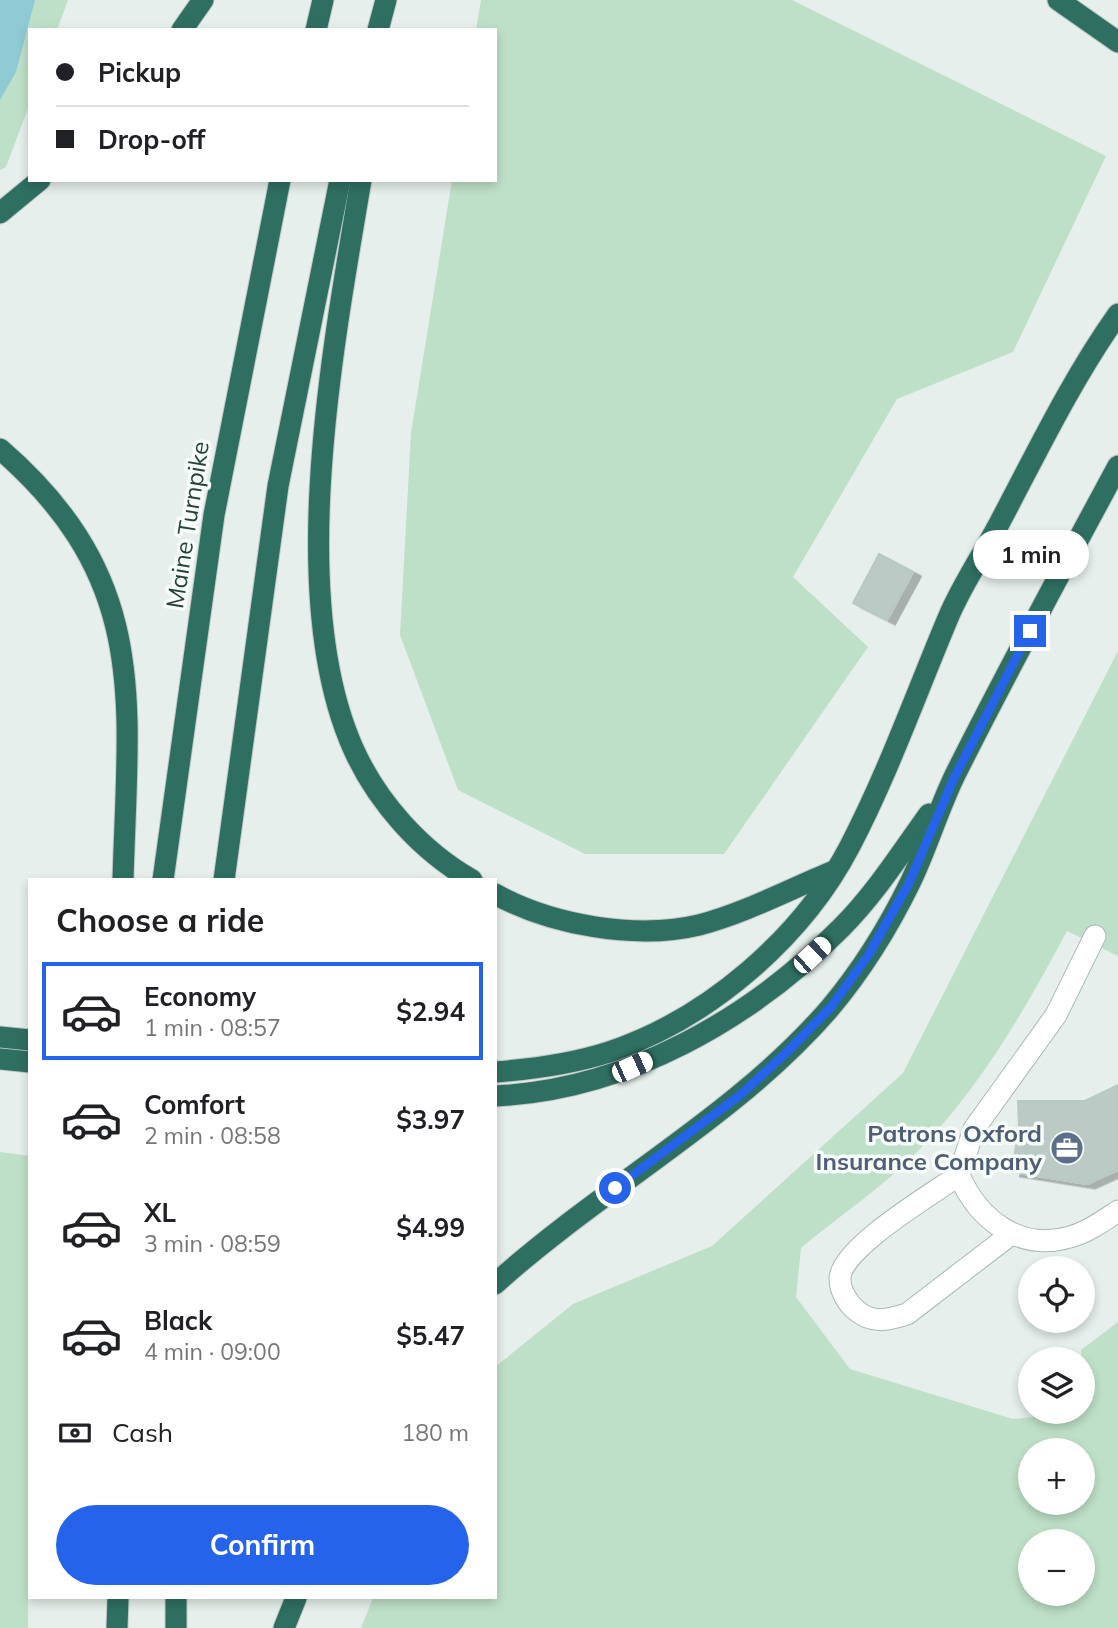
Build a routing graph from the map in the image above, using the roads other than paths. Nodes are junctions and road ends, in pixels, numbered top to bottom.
1 (203, 0) edge
2 (323, 0) edge
3 (388, 0) edge
4 (1058, 0) edge
5 (183, 28) edge
6 (316, 28) edge
7 (379, 28) edge
8 (385, 28) edge
9 (1118, 42) edge
10 (38, 182) edge
11 (280, 182) edge
12 (340, 182) edge
13 (361, 182) edge
14 (0, 213) edge
15 (1118, 314) edge
16 (0, 449) edge
17 (1118, 466) edge
18 (954, 778) junction
19 (834, 871) junction
20 (122, 878) edge
21 (163, 878) edge
22 (224, 878) edge
23 (469, 878) edge
24 (497, 895) edge
25 (1095, 936) dead end
26 (0, 1037) edge
27 (28, 1040) edge
28 (0, 1059) edge
29 (28, 1062) edge
30 (497, 1072) edge
31 (497, 1096) edge
32 (959, 1175) junction
33 (1118, 1211) edge
34 (1010, 1235) junction
35 (497, 1282) edge
36 (118, 1599) edge
37 (176, 1599) edge
38 (296, 1599) edge
39 (117, 1628) edge
40 (176, 1628) edge
41 (284, 1628) edge

1 - 5 highway
2 - 6 highway
3 - 7 highway
3 - 8 highway
4 - 9 highway
10 - 14 highway
11 - 21 highway, Maine Turnpike
12 - 22 highway
13 - 23 highway
15 - 19 highway
16 - 20 highway
17 - 18 highway
18 - 31 highway
18 - 35 highway
19 - 24 highway
19 - 30 highway
25 - 32 lane
26 - 27 highway
28 - 29 highway
32 - 34 lane
32 - 34 lane
33 - 34 lane
36 - 39 highway
37 - 40 highway
38 - 41 highway

